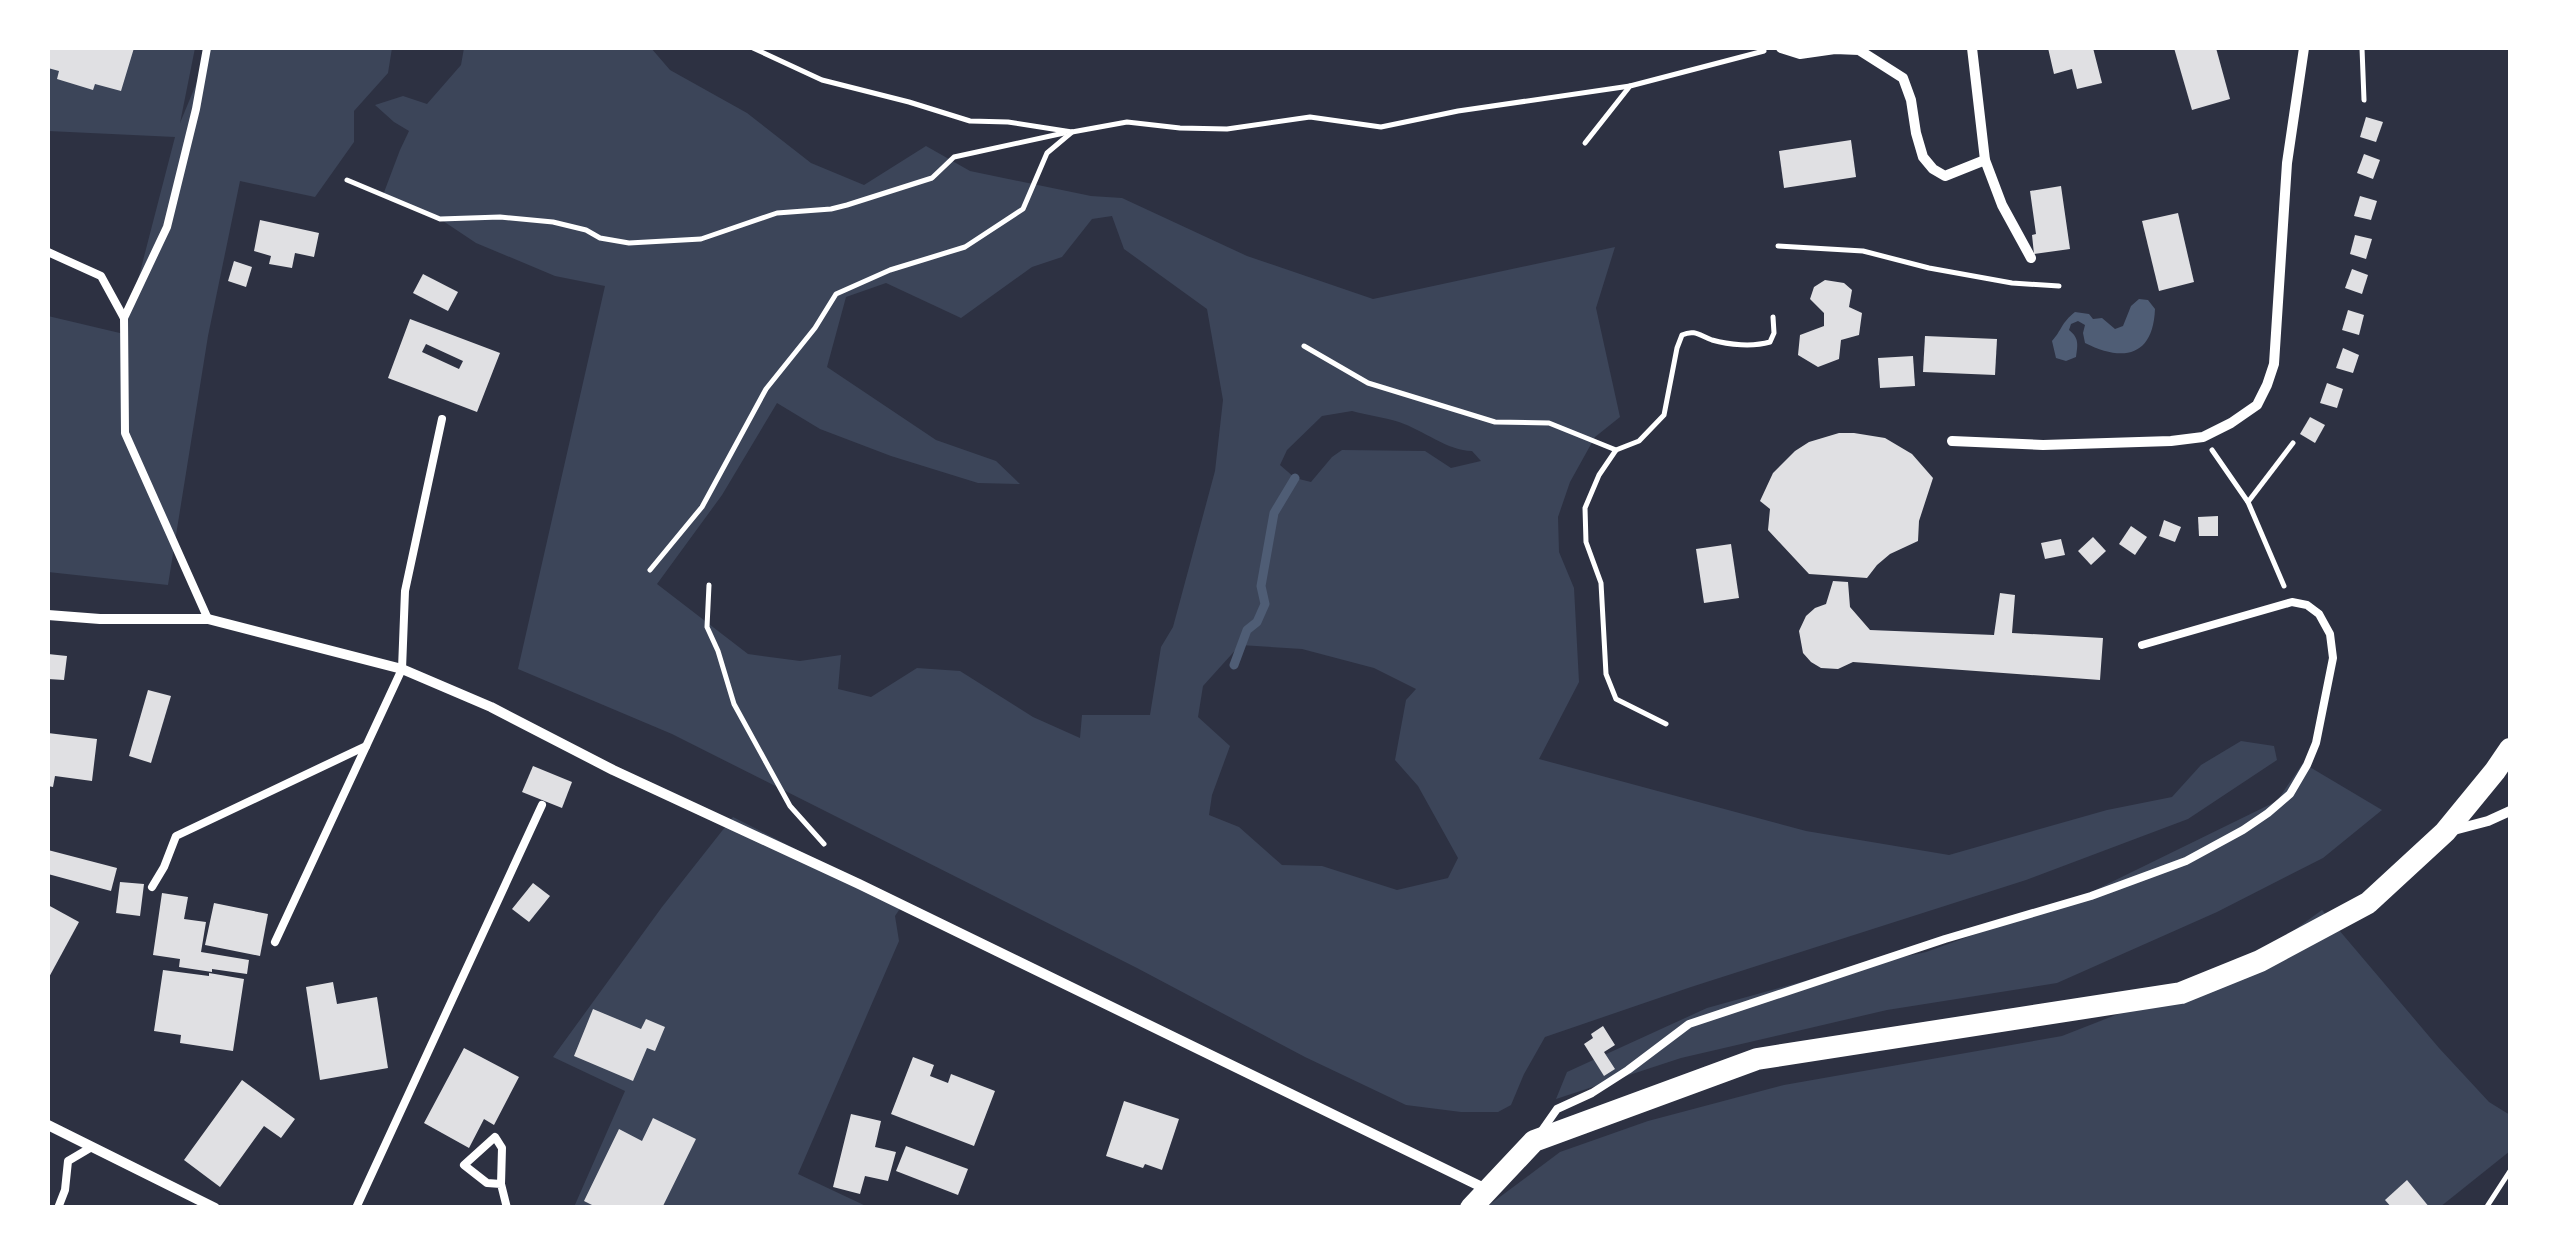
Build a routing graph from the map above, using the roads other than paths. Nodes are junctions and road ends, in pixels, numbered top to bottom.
1 (207, 48) edge
2 (1782, 48) edge
3 (1972, 48) edge
4 (2304, 48) edge
5 (1985, 160) junction
6 (48, 252) edge
7 (2031, 258) dead end
8 (124, 318) junction
9 (442, 419) dead end
10 (1952, 441) dead end
11 (48, 615) edge
12 (208, 618) junction
13 (2142, 645) dead end
14 (402, 669) junction
15 (366, 746) junction
16 (2510, 749) edge
17 (542, 806) dead end
18 (2510, 811) edge
19 (2445, 832) junction
20 (152, 887) dead end
21 (275, 942) dead end
22 (48, 1125) edge
23 (1534, 1141) junction
24 (90, 1148) junction
25 (501, 1184) junction
26 (1487, 1190) junction
27 (58, 1208) edge
28 (214, 1208) edge
29 (356, 1208) edge
30 (507, 1208) edge
31 (1471, 1208) edge

1 - 8 lane
2 - 5 street
3 - 5 street
4 - 10 street
5 - 7 street
6 - 8 lane
8 - 12 lane
9 - 14 lane
11 - 12 street
12 - 14 street
13 - 23 lane
14 - 15 lane
14 - 26 street
15 - 20 lane
15 - 21 lane
16 - 19 main road
17 - 29 lane
18 - 19 street
19 - 23 main road
22 - 24 street
23 - 26 main road
24 - 27 lane
24 - 28 street
25 - 25 lane
25 - 30 lane
26 - 31 main road

